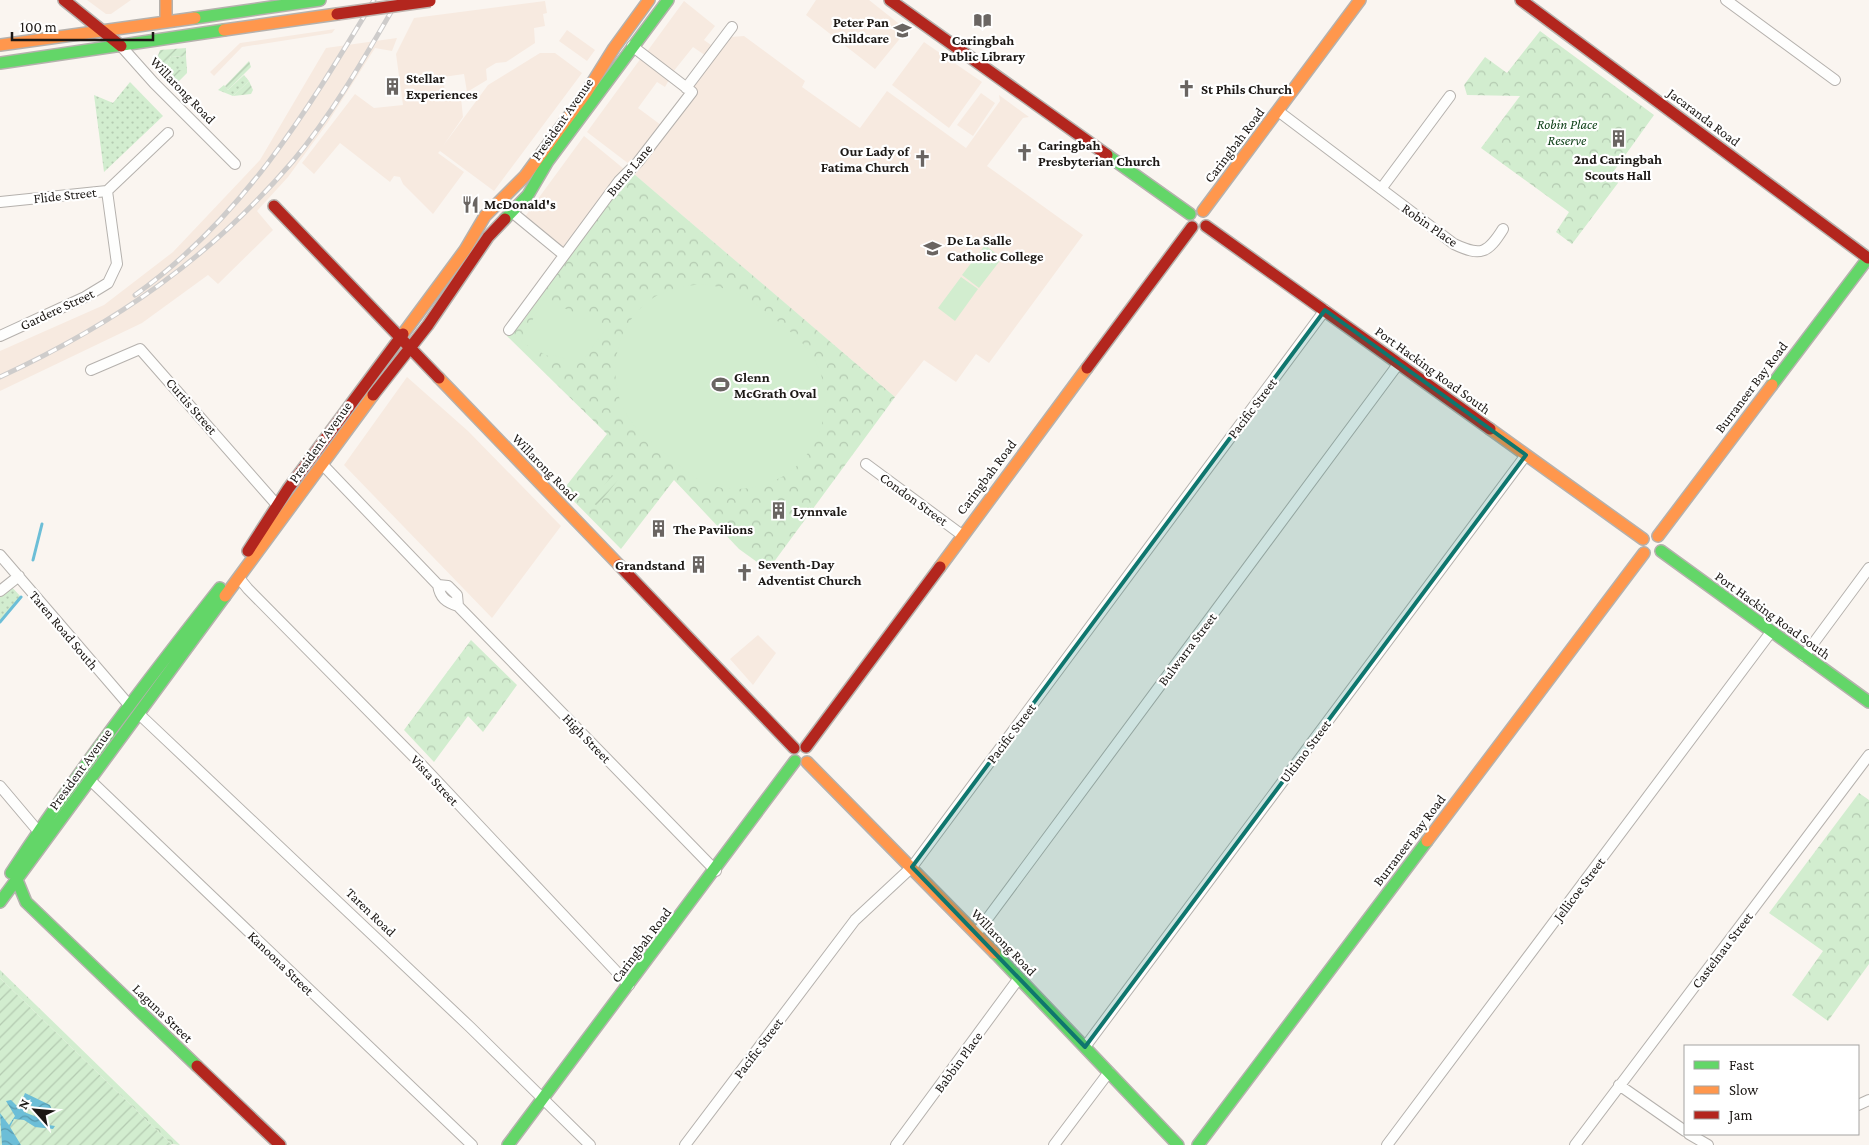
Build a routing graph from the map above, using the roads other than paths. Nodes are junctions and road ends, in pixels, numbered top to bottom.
1 (64, 0) edge
2 (166, 0) edge
3 (320, 0) edge
4 (650, 0) edge
5 (890, 0) edge
6 (1360, 0) edge
7 (1521, 0) edge
8 (1726, 0) edge
9 (434, 1) edge
10 (667, 1) edge
11 (166, 21) junction
12 (732, 27) dead end
13 (104, 30) junction
14 (622, 38) junction
15 (0, 45) edge
16 (121, 46) junction
17 (632, 46) junction
18 (0, 63) edge
19 (1835, 80) dead end
20 (686, 88) junction
21 (1450, 96) dead end
22 (1278, 111) junction
23 (168, 133) dead end
24 (235, 164) dead end
25 (1381, 189) junction
26 (107, 191) junction
27 (0, 202) edge
28 (274, 206) dead end
29 (1203, 211) junction
30 (512, 213) junction
31 (1190, 214) junction
32 (1206, 226) junction
33 (1192, 227) junction
34 (1503, 229) dead end
35 (470, 242) junction
36 (564, 255) junction
37 (1869, 258) edge
38 (1325, 310) junction
39 (509, 330) dead end
40 (0, 336) edge
41 (401, 338) junction
42 (410, 348) junction
43 (1399, 363) junction
44 (91, 370) dead end
45 (313, 455) junction
46 (1526, 455) junction
47 (322, 464) junction
48 (866, 464) dead end
49 (277, 504) junction
50 (286, 514) junction
51 (962, 535) junction
52 (1658, 536) junction
53 (1643, 539) junction
54 (1661, 551) junction
55 (1644, 553) junction
56 (0, 555) edge
57 (1869, 568) edge
58 (19, 576) junction
59 (239, 578) junction
60 (0, 591) edge
61 (1771, 632) junction
62 (1804, 656) junction
63 (1869, 702) edge
64 (129, 705) junction
65 (140, 714) junction
66 (806, 747) junction
67 (794, 748) junction
68 (1869, 755) edge
69 (801, 762) junction
70 (90, 780) junction
71 (0, 786) edge
72 (43, 835) junction
73 (912, 868) junction
74 (716, 871) junction
75 (17, 880) junction
76 (0, 887) edge
77 (0, 902) edge
78 (26, 902) junction
79 (976, 934) junction
80 (1019, 978) junction
81 (629, 985) junction
82 (1085, 1047) junction
83 (1109, 1072) junction
84 (1619, 1085) junction
85 (542, 1100) junction
86 (1684, 1130) edge
87 (1691, 1135) edge
88 (280, 1145) edge
89 (472, 1145) edge
90 (508, 1145) edge
91 (590, 1145) edge
92 (685, 1145) edge
93 (896, 1145) edge
94 (1054, 1145) edge
95 (1178, 1145) edge
96 (1198, 1145) edge
97 (1387, 1145) edge
98 (1574, 1145) edge
99 (1708, 1145) edge

1 - 13 street, Willarong Road
2 - 11 street
3 - 11 street
4 - 14 street, President Avenue
5 - 31 street
6 - 22 street, Caringbah Road
7 - 37 street, Jacaranda Road
8 - 19 street
9 - 16 street, bridge
10 - 17 street, President Avenue
11 - 13 street
12 - 20 street, Burns Lane
13 - 15 street
13 - 16 street, Willarong Road
14 - 17 street
14 - 35 street, President Avenue
16 - 18 street
16 - 24 street, Willarong Road
17 - 20 street
17 - 30 street, President Avenue
20 - 36 street, Burns Lane
21 - 25 street
22 - 25 street, Robin Place
22 - 29 street, Caringbah Road
23 - 26 street, Flide Street
25 - 34 street, Robin Place
26 - 27 street, Flide Street
26 - 40 street, Gardere Street
28 - 41 street, Willarong Road
29 - 31 street
29 - 32 street
30 - 35 street
30 - 36 street
30 - 42 street, President Avenue
31 - 33 street
32 - 33 street
32 - 38 street, Port Hacking Road South
33 - 51 street, Caringbah Road
35 - 41 street, President Avenue
36 - 39 street, Burns Lane
37 - 52 street, Burraneer Bay Road
38 - 43 street, Port Hacking Road South
38 - 73 street, Pacific Street
41 - 42 street, Willarong Road
41 - 45 street, President Avenue
42 - 47 street, President Avenue
42 - 67 street, Willarong Road
43 - 46 street, Port Hacking Road South
43 - 79 street, Bulwarra Street
44 - 49 street, Curtis Street
45 - 47 street
45 - 49 street, President Avenue
46 - 53 street, Port Hacking Road South
46 - 82 street, Ultimo Street
47 - 50 street, President Avenue
47 - 74 street, High Street
48 - 51 street, Condon Street
49 - 50 street
49 - 64 street, President Avenue
50 - 59 street, President Avenue
51 - 66 street, Caringbah Road
52 - 53 street
52 - 54 street
53 - 55 street
54 - 55 street
54 - 61 street, Port Hacking Road South
55 - 96 street, Burraneer Bay Road
56 - 58 street, Taren Road South
57 - 62 street
58 - 60 street
58 - 64 street, Taren Road South
59 - 65 street, President Avenue
59 - 81 street, Vista Street
61 - 62 street, Port Hacking Road South
61 - 97 street, Jellicoe Street
62 - 63 street, Port Hacking Road South
64 - 65 street, Taren Road
64 - 72 street, President Avenue
65 - 70 street, President Avenue
65 - 85 street, Taren Road
66 - 67 street
66 - 69 street
67 - 69 street
68 - 84 street, Castelnau Street
69 - 73 street, Willarong Road
69 - 74 street, Caringbah Road
70 - 72 street, President Avenue
70 - 89 street, Kanoona Street
71 - 72 street
72 - 75 street, President Avenue
72 - 76 street, President Avenue
73 - 79 street, Willarong Road
73 - 92 street, Pacific Street
74 - 81 street, Caringbah Road
75 - 77 street, President Avenue
75 - 78 street, Laguna Street
77 - 78 street
78 - 88 street, Laguna Street
79 - 80 street, Willarong Road
80 - 82 street, Willarong Road
80 - 93 street, Babbin Place
81 - 85 street, Caringbah Road
82 - 83 street, Willarong Road
83 - 94 street
83 - 95 street, Willarong Road
84 - 86 street
84 - 98 street, Castelnau Street
85 - 90 street, Caringbah Road
85 - 91 street, Taren Road
87 - 99 street

